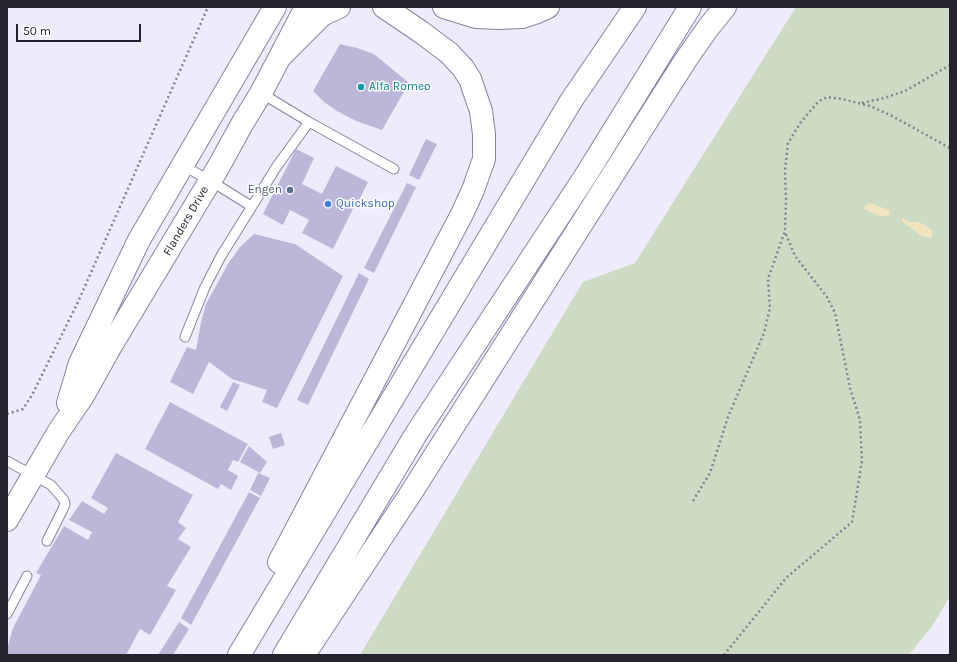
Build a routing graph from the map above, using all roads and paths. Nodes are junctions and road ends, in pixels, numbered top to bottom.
1 (208, 7) edge
2 (274, 7) edge
3 (306, 7) edge
4 (339, 7) edge
5 (381, 7) edge
6 (444, 7) edge
7 (548, 7) edge
8 (635, 7) edge
9 (690, 7) edge
10 (725, 7) edge
11 (281, 56) junction
12 (950, 66) edge
13 (261, 93) junction
14 (860, 104) junction
15 (309, 122) junction
16 (950, 148) edge
17 (182, 165) junction
18 (394, 169) dead end
19 (209, 180) junction
20 (251, 206) junction
21 (785, 231) junction
22 (185, 337) dead end
23 (7, 414) edge
24 (59, 431) junction
25 (7, 461) edge
26 (33, 475) junction
27 (693, 502) dead end
28 (7, 520) edge
29 (47, 541) dead end
30 (27, 576) dead end
31 (7, 614) edge
32 (230, 655) edge
33 (239, 655) edge
34 (284, 655) edge
35 (304, 655) edge
36 (724, 655) edge

1 - 23 path
2 - 17 main road, Flanders Drive
3 - 11 main road, Flanders Drive
4 - 11 main road
5 - 32 main road
6 - 7 main road
8 - 33 main road
9 - 34 main road
10 - 35 main road
11 - 13 main road, Flanders Drive
12 - 14 path
13 - 15 lane
13 - 19 main road, Flanders Drive
14 - 16 path
14 - 21 path
15 - 18 lane
15 - 20 lane
17 - 19 lane
17 - 24 main road, Flanders Drive
19 - 20 lane
19 - 24 main road, Flanders Drive
20 - 22 lane
21 - 27 path
21 - 36 path
24 - 26 main road, Flanders Drive
25 - 26 lane
26 - 28 main road, Flanders Drive
26 - 29 lane
30 - 31 lane

